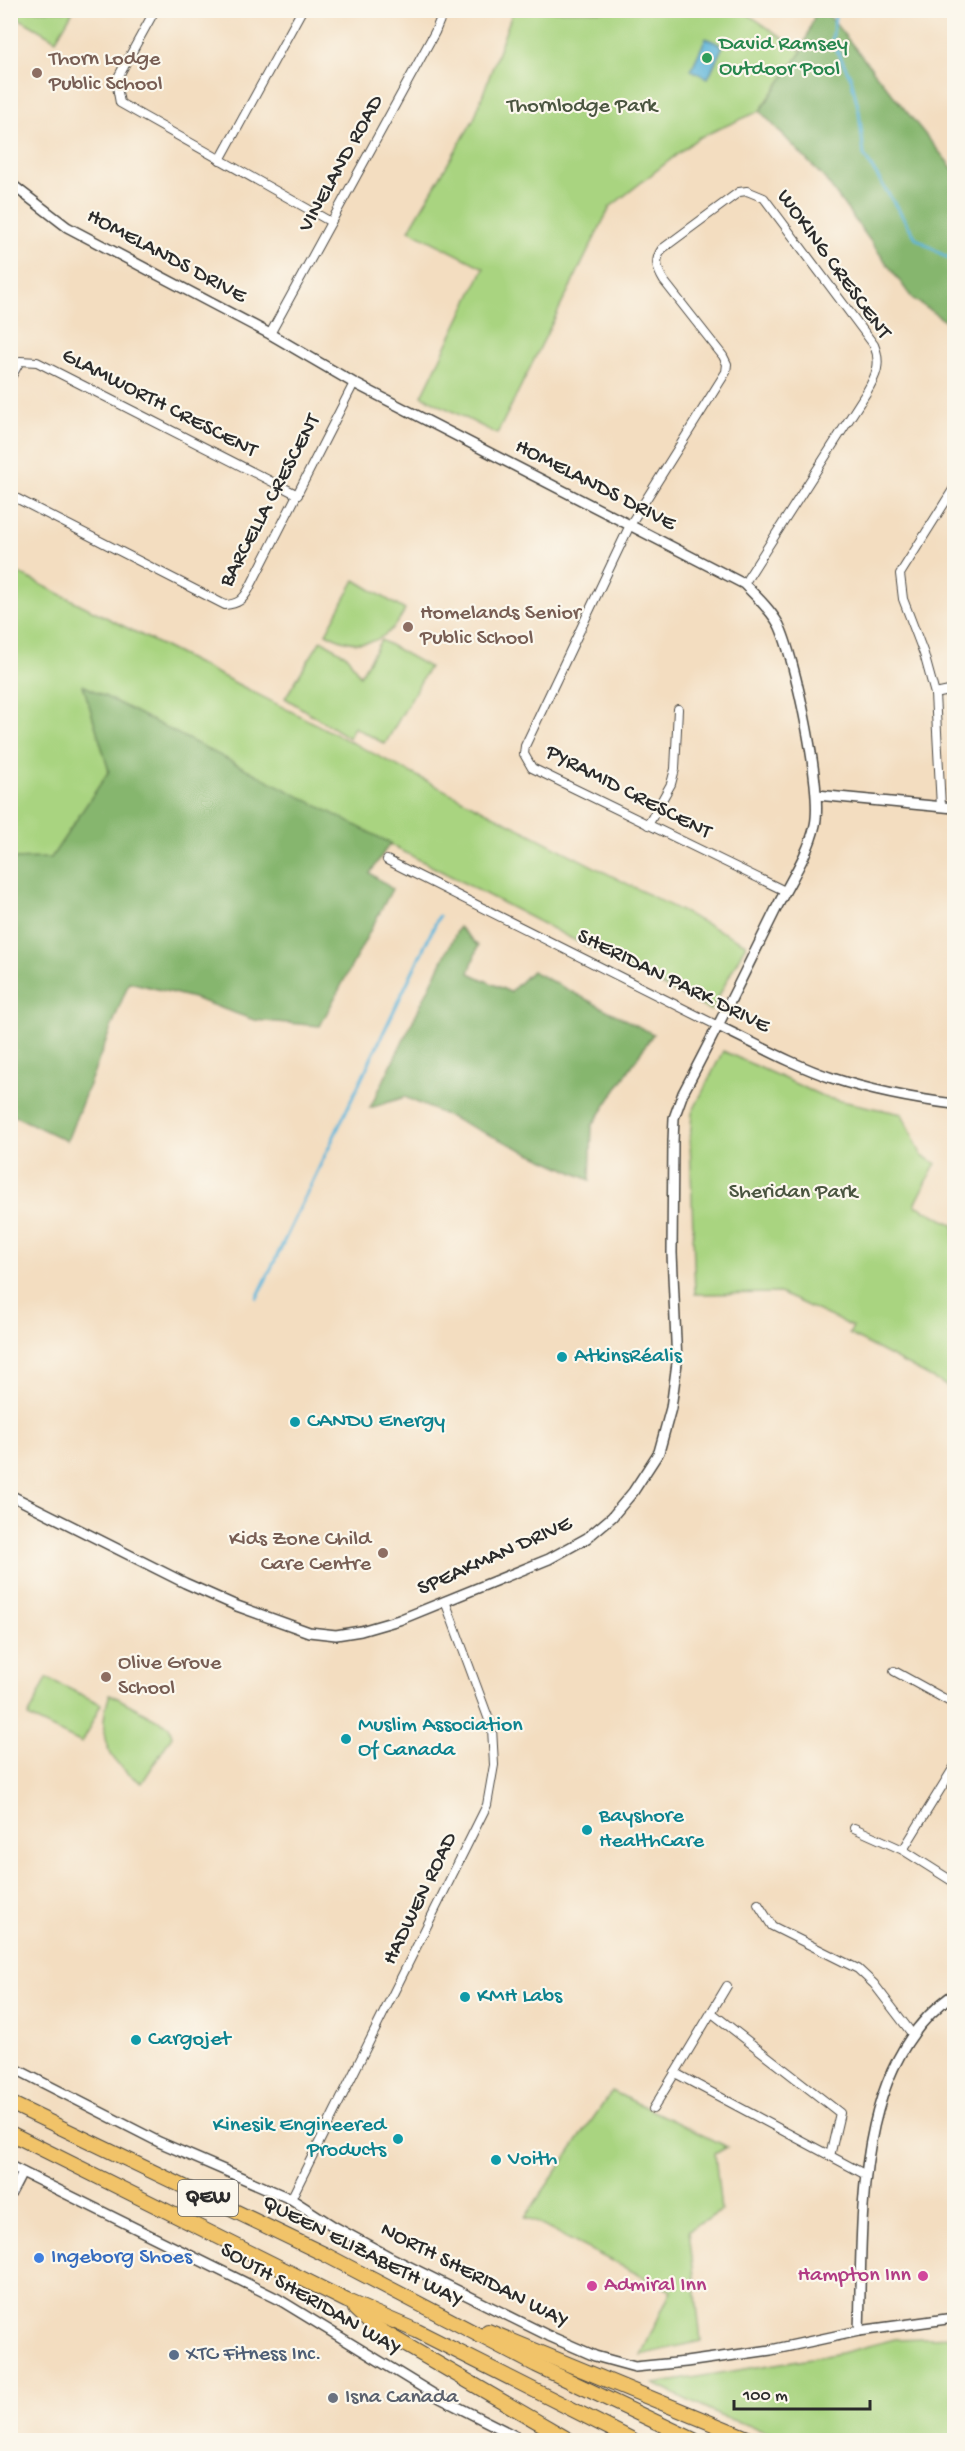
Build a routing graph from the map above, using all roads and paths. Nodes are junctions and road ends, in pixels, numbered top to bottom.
1 (155, 10) edge
2 (302, 10) edge
3 (444, 10) edge
4 (220, 159) junction
5 (10, 183) edge
6 (331, 222) junction
7 (270, 334) junction
8 (10, 378) edge
9 (354, 383) junction
10 (954, 488) edge
11 (10, 495) edge
12 (298, 495) junction
13 (630, 525) junction
14 (744, 584) junction
15 (954, 690) edge
16 (935, 694) junction
17 (678, 709) dead end
18 (817, 795) junction
19 (941, 807) junction
20 (954, 808) edge
21 (648, 825) junction
22 (387, 860) dead end
23 (785, 891) junction
24 (718, 1026) junction
25 (954, 1104) edge
26 (10, 1495) edge
27 (445, 1601) junction
28 (894, 1671) dead end
29 (954, 1704) edge
30 (954, 1767) edge
31 (855, 1828) dead end
32 (903, 1850) junction
33 (952, 1881) dead end
34 (758, 1904) dead end
35 (727, 1986) dead end
36 (954, 1994) edge
37 (712, 2013) junction
38 (913, 2035) junction
39 (10, 2066) edge
40 (675, 2073) junction
41 (10, 2103) edge
42 (653, 2109) dead end
43 (10, 2133) edge
44 (830, 2156) junction
45 (10, 2166) edge
46 (23, 2172) junction
47 (866, 2175) junction
48 (10, 2197) edge
49 (291, 2199) junction
50 (404, 2297) junction
51 (347, 2301) junction
52 (954, 2318) edge
53 (859, 2331) junction
54 (523, 2440) edge
55 (569, 2440) edge
56 (633, 2440) edge
57 (694, 2440) edge
58 (752, 2440) edge

1 - 4 street
2 - 4 street
3 - 6 street, VINELAND ROAD
4 - 6 street
5 - 7 street, HOMELANDS DRIVE
6 - 7 street, VINELAND ROAD
7 - 9 street, HOMELANDS DRIVE
8 - 12 street, GLAMWORTH CRESCENT
9 - 12 street, BARCELLA CRESCENT
9 - 13 street, HOMELANDS DRIVE
10 - 16 street
11 - 12 street, BARCELLA CRESCENT
13 - 14 street, HOMELANDS DRIVE
13 - 14 street, WOKING CRESCENT
13 - 21 street, PYRAMID CRESCENT
14 - 18 street, HOMELANDS DRIVE
15 - 16 street
16 - 19 street
17 - 21 street
18 - 19 street
18 - 23 street, HOMELANDS DRIVE
19 - 20 street
21 - 23 street, PYRAMID CRESCENT
22 - 24 street, SHERIDAN PARK DRIVE
23 - 24 street, HOMELANDS DRIVE
24 - 25 street, SHERIDAN PARK DRIVE
24 - 27 street, SPEAKMAN DRIVE
26 - 27 street, SPEAKMAN DRIVE
27 - 49 street, HADWEN ROAD
28 - 29 street
30 - 32 street
31 - 32 street
32 - 33 street
34 - 38 street
35 - 37 street
36 - 38 street
37 - 40 street
37 - 44 street
38 - 47 street
39 - 49 street, NORTH SHERIDAN WAY
40 - 42 street
40 - 44 street
41 - 50 highway, QUEEN ELIZABETH WAY / QEW
43 - 51 highway, QUEEN ELIZABETH WAY / QEW
44 - 47 street
45 - 46 street, SOUTH SHERIDAN WAY
46 - 48 street
46 - 54 street, SOUTH SHERIDAN WAY
47 - 53 street
49 - 53 street, NORTH SHERIDAN WAY
50 - 57 highway, QUEEN ELIZABETH WAY / QEW
50 - 58 highway
51 - 55 highway
51 - 56 highway, QUEEN ELIZABETH WAY / QEW
52 - 53 street, NORTH SHERIDAN WAY

